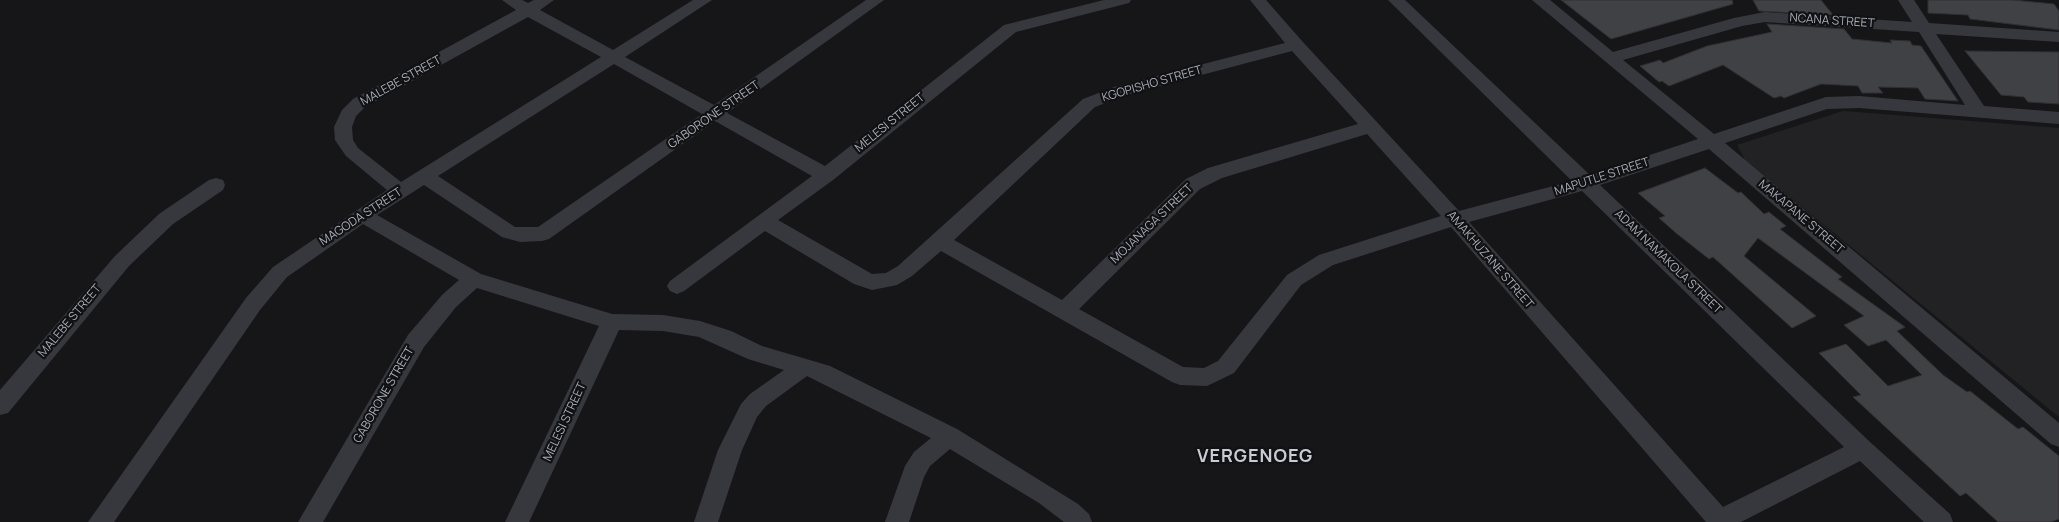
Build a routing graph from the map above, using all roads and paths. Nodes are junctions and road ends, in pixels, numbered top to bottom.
1 (510, 0) edge
2 (546, 0) edge
3 (704, 0) edge
4 (876, 0) edge
5 (1122, 0) edge
6 (1258, 0) edge
7 (1396, 0) edge
8 (1540, 0) edge
9 (1906, 0) edge
10 (528, 10) junction
11 (1923, 28) junction
12 (2059, 37) edge
13 (1296, 45) junction
14 (613, 57) junction
15 (1611, 58) junction
16 (1978, 112) junction
17 (716, 114) junction
18 (2059, 118) edge
19 (1370, 127) junction
20 (1711, 141) junction
21 (826, 174) junction
22 (424, 176) junction
23 (1587, 184) junction
24 (216, 185) dead end
25 (400, 192) junction
26 (362, 215) junction
27 (1455, 219) junction
28 (764, 221) junction
29 (940, 242) junction
30 (474, 279) junction
31 (677, 286) dead end
32 (1064, 311) junction
33 (612, 322) junction
34 (805, 366) junction
35 (0, 406) edge
36 (949, 436) junction
37 (2059, 437) edge
38 (1862, 449) junction
39 (1079, 521) edge
40 (100, 522) edge
41 (310, 522) edge
42 (517, 522) edge
43 (706, 522) edge
44 (897, 522) edge
45 (1720, 522) edge
46 (1941, 522) edge

1 - 10 street
2 - 10 street, MALEBE STREET
3 - 14 street, MAGODA STREET
4 - 17 street, GABORONE STREET
5 - 21 street, MELESI STREET
6 - 13 street, AMAKHUZANE STREET
7 - 23 street, ADAM NAMAKOLA STREET
8 - 15 street, MAKAPANE STREET
9 - 11 street
10 - 14 street
10 - 25 street, MALEBE STREET
11 - 12 street, NCANA STREET
11 - 15 street, NCANA STREET
11 - 16 street
13 - 19 street, AMAKHUZANE STREET
13 - 29 street, KGOPISHO STREET
14 - 17 street
14 - 22 street, MAGODA STREET
15 - 20 street, MAKAPANE STREET
16 - 18 street, MAPUTLE STREET
16 - 20 street, MAPUTLE STREET
17 - 21 street
17 - 22 street, GABORONE STREET
19 - 27 street, AMAKHUZANE STREET
19 - 32 street, MOJANAGA STREET
20 - 23 street, MAPUTLE STREET
20 - 37 street, MAKAPANE STREET
21 - 28 street, MELESI STREET
22 - 25 street, MAGODA STREET
23 - 27 street, MAPUTLE STREET
23 - 38 street, ADAM NAMAKOLA STREET
24 - 35 street, MALEBE STREET
25 - 26 street, MAGODA STREET
26 - 30 street
26 - 40 street, MAGODA STREET
27 - 32 street, MAPUTLE STREET
27 - 45 street, AMAKHUZANE STREET
28 - 29 street, KGOPISHO STREET
28 - 31 street, MELESI STREET
29 - 32 street
30 - 33 street
30 - 41 street, GABORONE STREET
33 - 34 street
33 - 42 street, MELESI STREET
34 - 36 street
34 - 43 street
36 - 39 street
36 - 44 street
38 - 45 street
38 - 46 street, ADAM NAMAKOLA STREET

